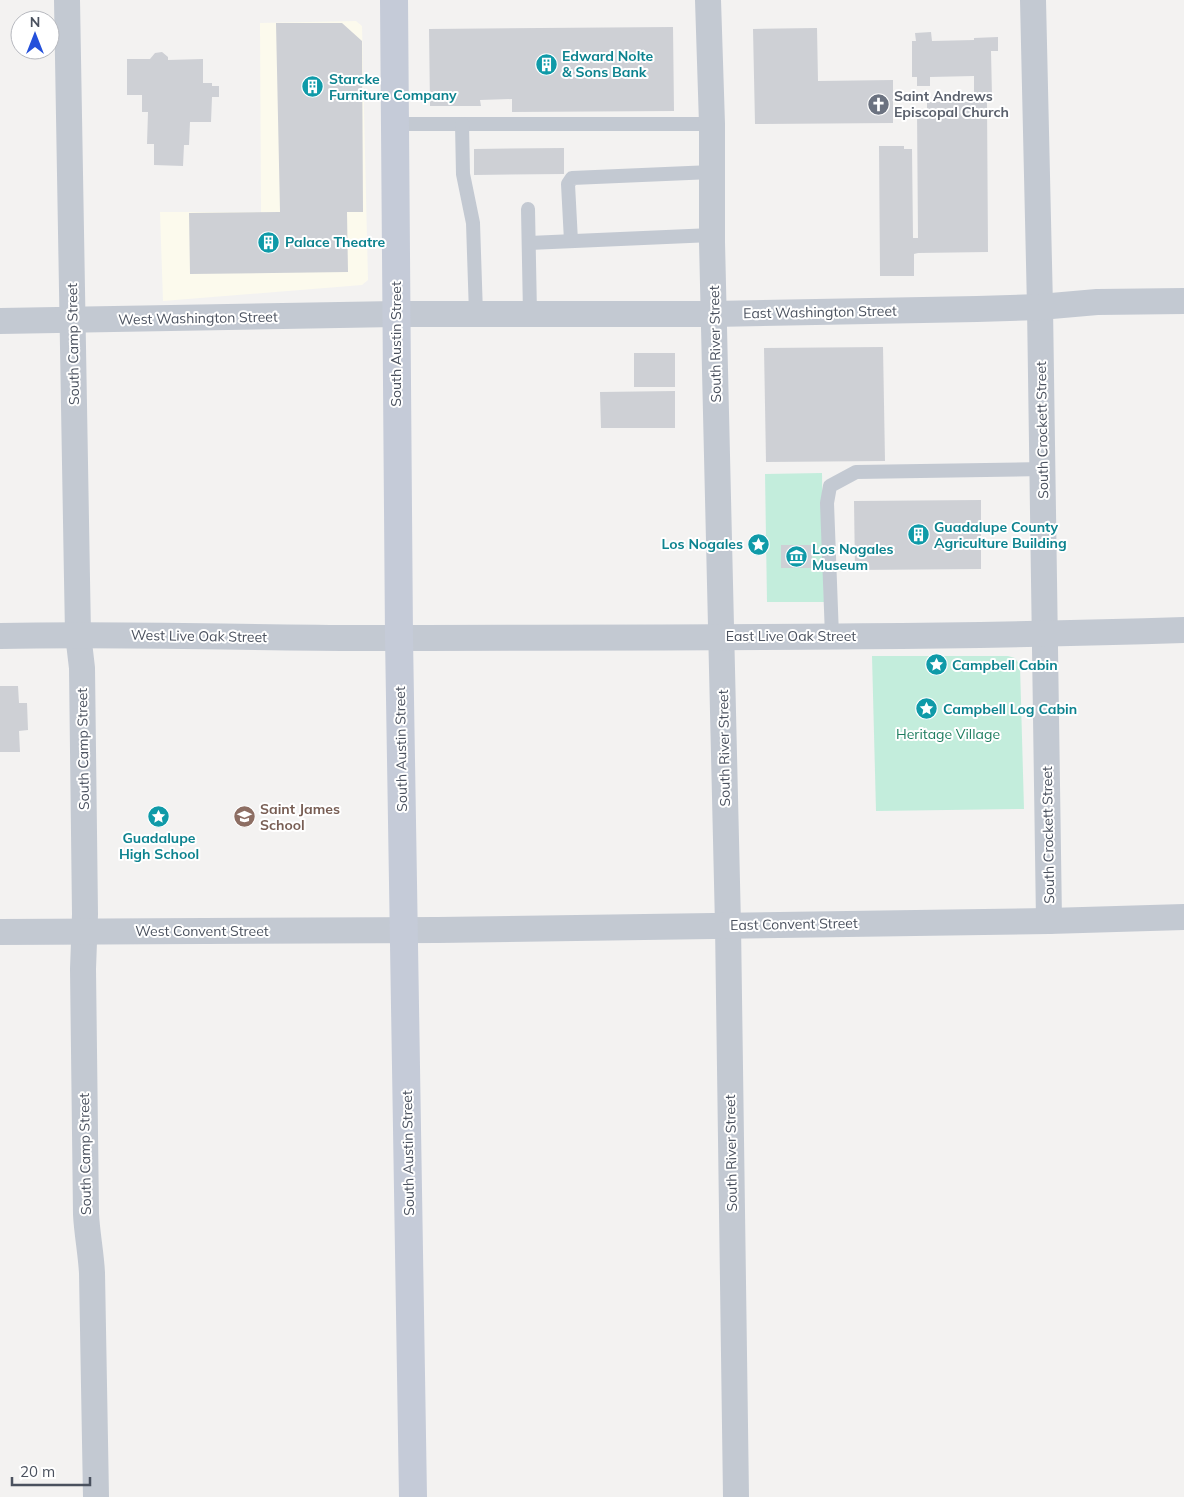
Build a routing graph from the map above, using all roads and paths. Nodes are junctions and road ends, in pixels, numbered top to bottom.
1 (66, 0) edge
2 (394, 0) edge
3 (708, 0) edge
4 (1033, 0) edge
5 (394, 124) junction
6 (462, 124) junction
7 (712, 124) junction
8 (712, 172) junction
9 (528, 209) dead end
10 (712, 235) junction
11 (571, 241) junction
12 (529, 243) junction
13 (1184, 301) edge
14 (1040, 307) junction
15 (396, 314) junction
16 (476, 314) junction
17 (530, 314) junction
18 (714, 314) junction
19 (73, 320) junction
20 (0, 321) edge
21 (1042, 468) junction
22 (1184, 630) edge
23 (78, 634) junction
24 (1045, 634) junction
25 (0, 636) edge
26 (832, 636) junction
27 (399, 637) junction
28 (721, 637) junction
29 (1184, 917) edge
30 (1049, 921) junction
31 (728, 925) junction
32 (404, 930) junction
33 (0, 932) edge
34 (85, 932) junction
35 (96, 1497) edge
36 (413, 1497) edge
37 (736, 1497) edge

1 - 19 street, South Camp Street
2 - 5 main road, South Austin Street
3 - 7 street, South River Street
4 - 14 street, South Crockett Street
5 - 6 lane
5 - 15 main road, South Austin Street
6 - 7 lane
6 - 16 lane
7 - 8 street, South River Street
8 - 10 street, South River Street
8 - 11 lane
9 - 12 lane
10 - 11 lane
10 - 18 street, South River Street
11 - 12 lane
12 - 17 lane
13 - 14 street, East Washington Street
14 - 18 street, East Washington Street
14 - 21 street, South Crockett Street
15 - 16 street, East Washington Street
15 - 19 street, West Washington Street
15 - 27 main road, South Austin Street
16 - 17 street, East Washington Street
17 - 18 street, East Washington Street
18 - 28 street, South River Street
19 - 20 street, West Washington Street
19 - 23 street, South Camp Street
21 - 24 street, South Crockett Street
21 - 26 lane
22 - 24 street, East Live Oak Street
23 - 25 street, West Live Oak Street
23 - 27 street, West Live Oak Street
23 - 34 street, South Camp Street
24 - 26 street, East Live Oak Street
24 - 30 street, South Crockett Street
26 - 28 street, East Live Oak Street
27 - 28 street, East Live Oak Street
27 - 32 main road, South Austin Street
28 - 31 street, South River Street
29 - 30 street, East Convent Street
30 - 31 street, East Convent Street
31 - 32 street, East Convent Street
31 - 37 street, South River Street
32 - 34 street, West Convent Street
32 - 36 main road, South Austin Street
33 - 34 street, West Convent Street
34 - 35 street, South Camp Street

